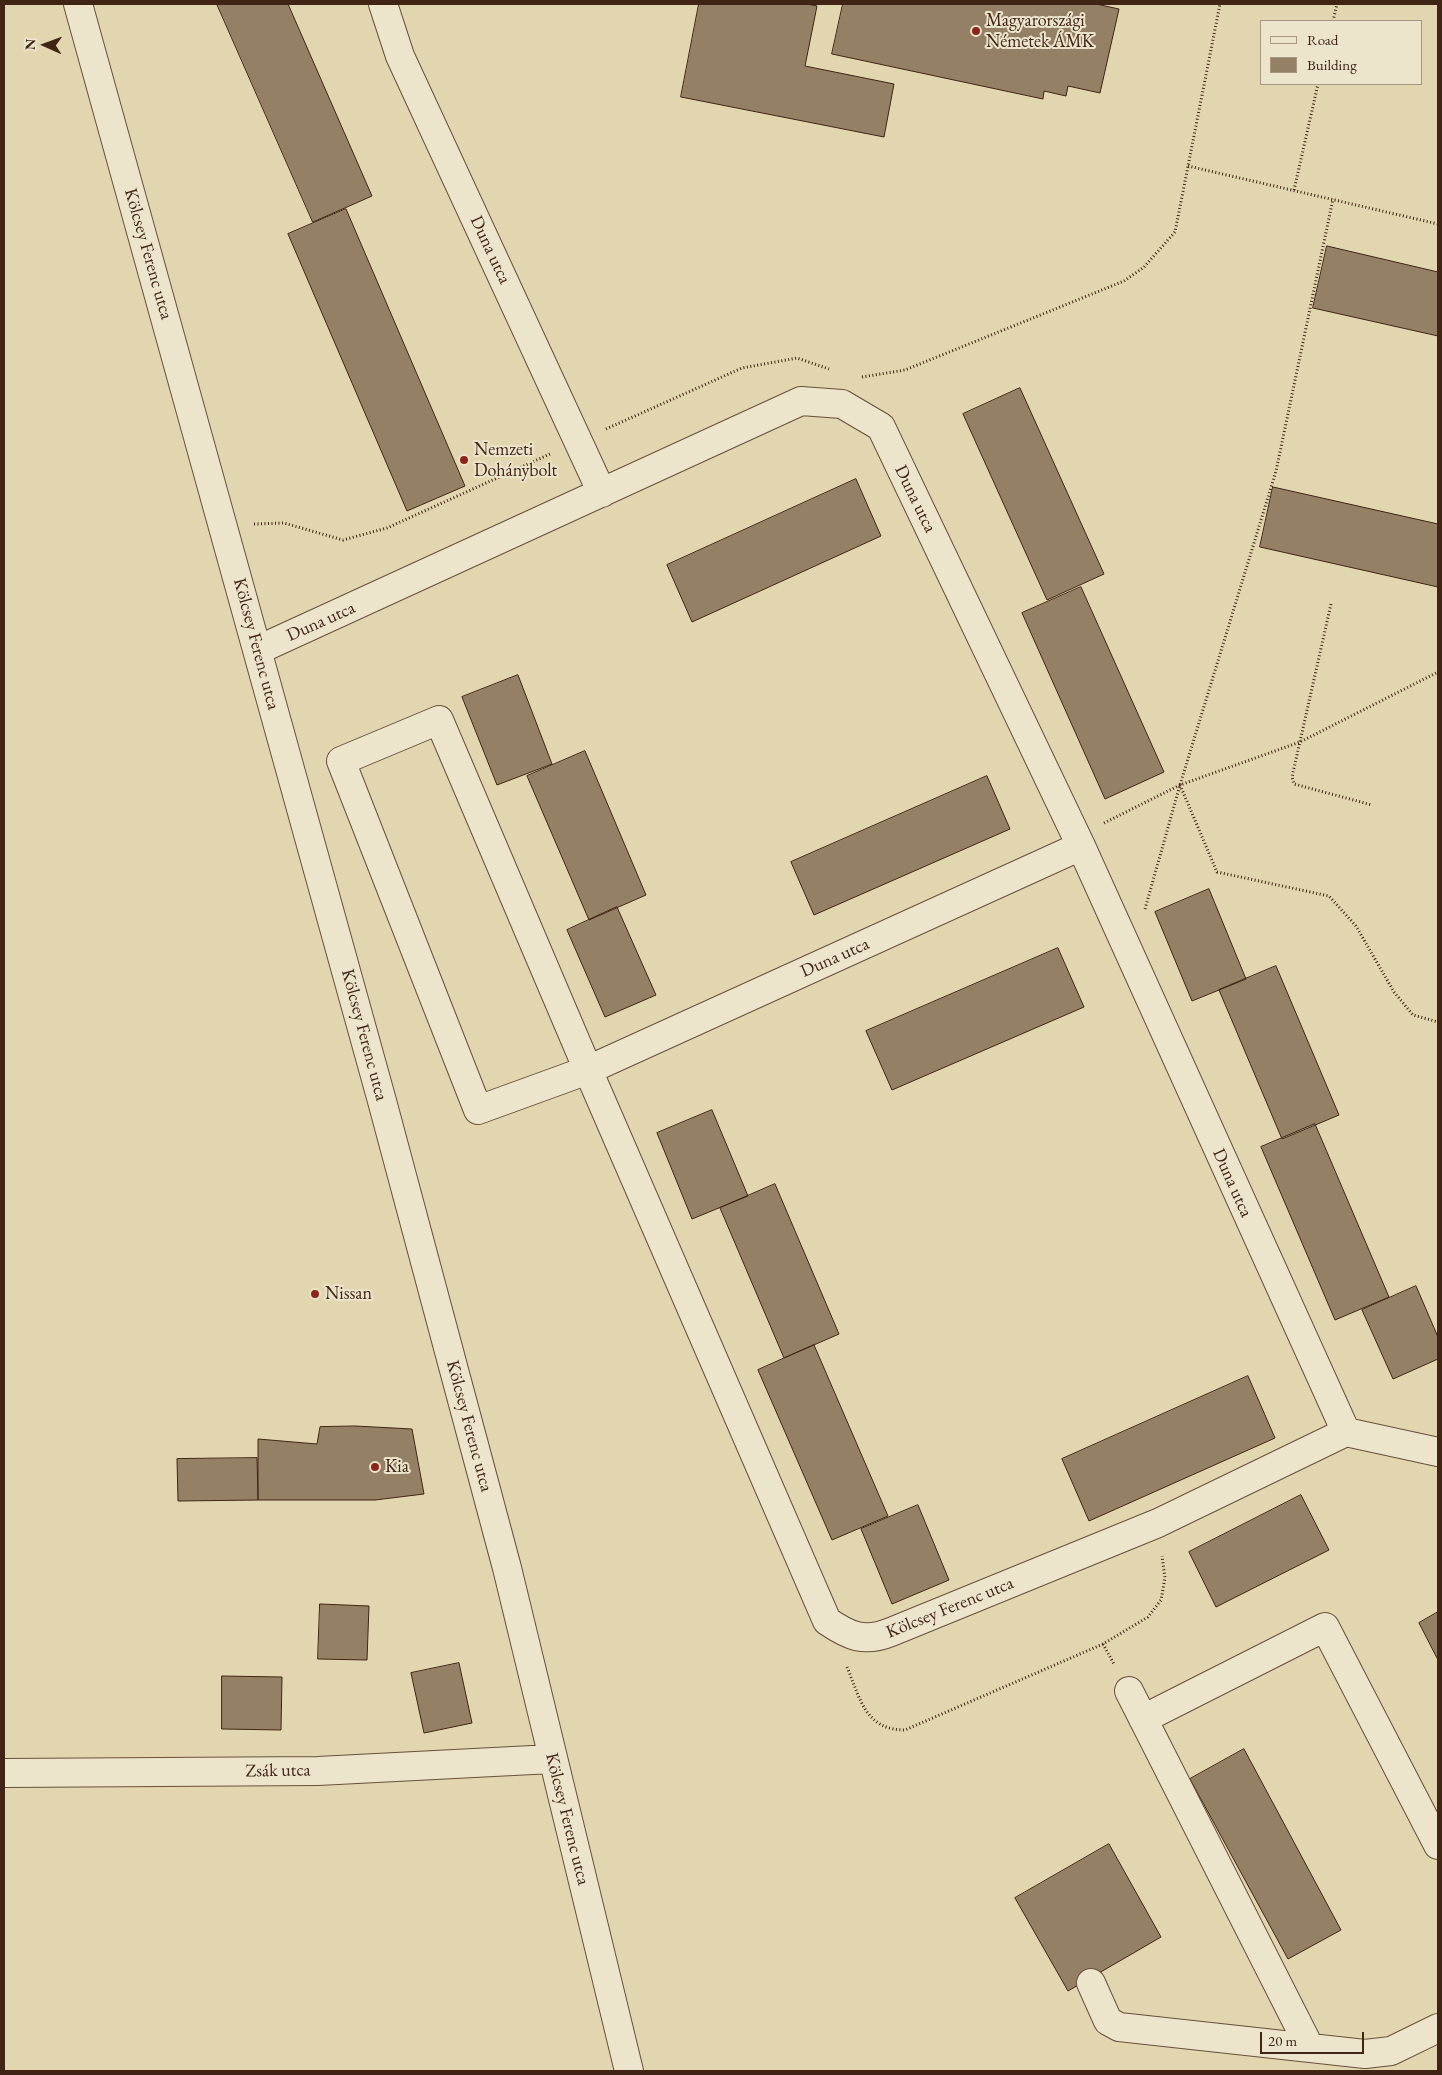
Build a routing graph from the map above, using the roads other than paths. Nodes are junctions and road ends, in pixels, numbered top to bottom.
1 (78, 4) edge
2 (383, 4) edge
3 (602, 493) junction
4 (258, 650) junction
5 (1079, 842) junction
6 (588, 1070) junction
7 (1346, 1432) junction
8 (1438, 1452) edge
9 (1129, 1691) dead end
10 (1143, 1719) junction
11 (552, 1759) junction
12 (4, 1773) edge
13 (1438, 1845) edge
14 (1091, 1984) dead end
15 (1438, 2028) edge
16 (1310, 2048) junction
17 (629, 2071) edge

1 - 4 street, Kölcsey Ferenc utca
2 - 3 street, Duna utca
3 - 4 street, Duna utca
3 - 5 street, Duna utca
4 - 11 street, Kölcsey Ferenc utca
5 - 6 street, Duna utca
5 - 7 street, Duna utca
6 - 6 street
6 - 7 street, Kölcsey Ferenc utca
7 - 8 street
9 - 10 street
10 - 13 street
10 - 16 street
11 - 12 street, Zsák utca
11 - 17 street, Kölcsey Ferenc utca
14 - 16 street
15 - 16 street

